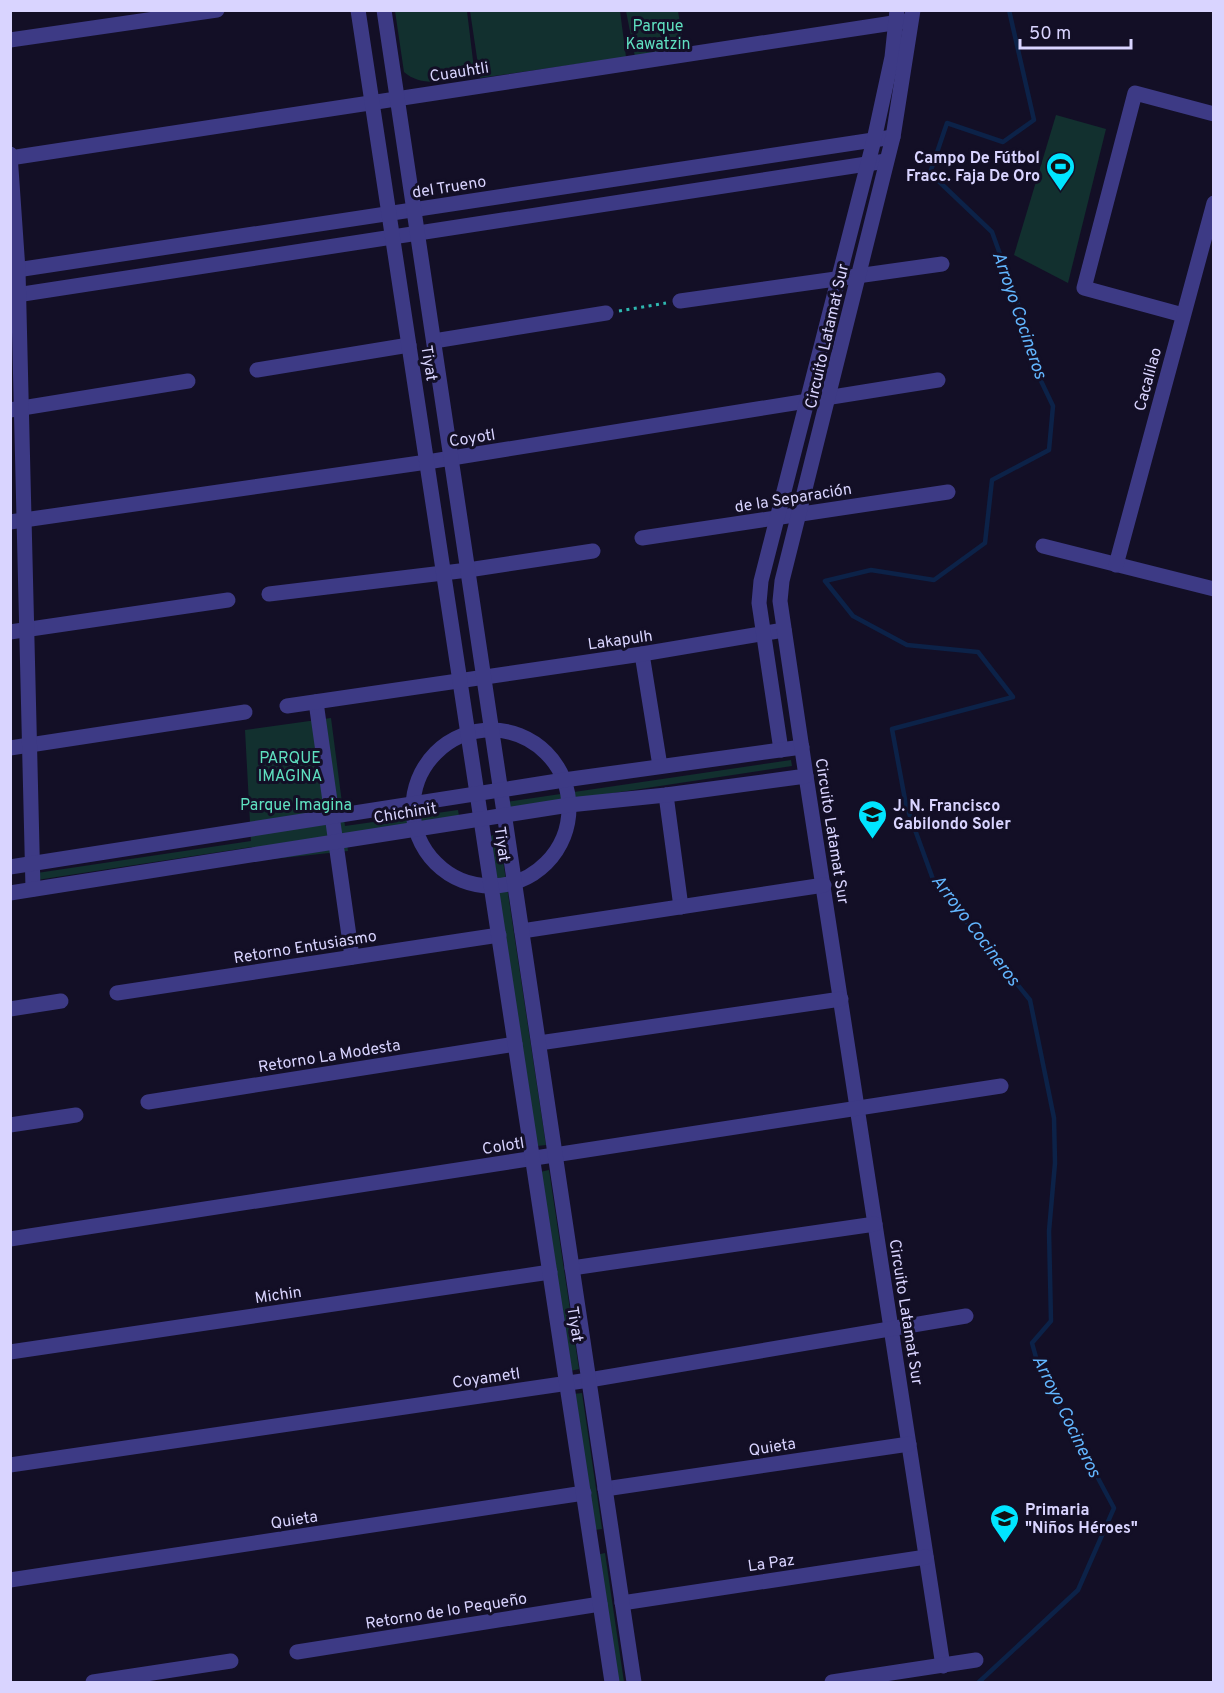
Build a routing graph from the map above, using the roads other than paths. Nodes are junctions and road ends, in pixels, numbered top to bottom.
1 (217, 10) edge
2 (358, 10) edge
3 (384, 10) edge
4 (905, 16) edge
5 (10, 40) edge
6 (397, 99) junction
7 (372, 102) junction
8 (1214, 114) edge
9 (893, 137) junction
10 (874, 140) junction
11 (11, 156) edge
12 (886, 161) junction
13 (867, 164) junction
14 (414, 210) junction
15 (389, 213) junction
16 (1212, 213) edge
17 (417, 233) junction
18 (393, 237) junction
19 (942, 264) dead end
20 (14, 270) edge
21 (858, 276) junction
22 (836, 279) junction
23 (14, 295) edge
24 (680, 301) road end
25 (606, 313) road end
26 (1183, 315) junction
27 (434, 341) junction
28 (409, 345) junction
29 (257, 370) dead end
30 (938, 380) dead end
31 (188, 381) dead end
32 (830, 396) junction
33 (809, 400) junction
34 (16, 410) edge
35 (451, 458) junction
36 (427, 462) junction
37 (948, 492) dead end
38 (800, 514) junction
39 (777, 518) junction
40 (17, 521) edge
41 (642, 538) dead end
42 (1043, 546) dead end
43 (593, 551) dead end
44 (1116, 565) junction
45 (468, 570) junction
46 (444, 572) junction
47 (1214, 589) edge
48 (269, 594) dead end
49 (228, 600) dead end
50 (27, 630) junction
51 (784, 630) junction
52 (10, 632) edge
53 (764, 633) junction
54 (642, 654) junction
55 (484, 676) junction
56 (460, 680) junction
57 (316, 702) junction
58 (287, 706) dead end
59 (245, 712) dead end
60 (492, 730) junction
61 (468, 733) junction
62 (29, 745) junction
63 (802, 747) junction
64 (10, 748) edge
65 (781, 750) junction
66 (660, 766) junction
67 (806, 776) junction
68 (564, 780) junction
69 (501, 790) junction
70 (477, 794) junction
71 (666, 795) junction
72 (414, 803) junction
73 (569, 805) junction
74 (505, 815) junction
75 (332, 817) junction
76 (481, 819) junction
77 (417, 829) junction
78 (335, 841) junction
79 (32, 864) junction
80 (10, 868) edge
81 (514, 882) junction
82 (824, 885) junction
83 (491, 886) junction
84 (33, 889) junction
85 (12, 892) edge
86 (681, 907) junction
87 (522, 931) junction
88 (499, 935) junction
89 (352, 957) junction
90 (117, 993) dead end
91 (841, 999) junction
92 (61, 1001) dead end
93 (532, 1001) junction
94 (509, 1004) junction
95 (10, 1009) edge
96 (539, 1043) junction
97 (515, 1044) junction
98 (1001, 1086) dead end
99 (148, 1102) dead end
100 (858, 1108) junction
101 (76, 1115) dead end
102 (10, 1125) edge
103 (555, 1156) junction
104 (533, 1158) junction
105 (875, 1224) junction
106 (10, 1239) edge
107 (572, 1268) junction
108 (550, 1272) junction
109 (966, 1316) dead end
110 (891, 1330) junction
111 (10, 1353) edge
112 (589, 1380) junction
113 (567, 1383) junction
114 (909, 1444) junction
115 (10, 1465) edge
116 (605, 1489) junction
117 (584, 1493) junction
118 (613, 1542) junction
119 (591, 1544) junction
120 (926, 1557) junction
121 (10, 1580) edge
122 (622, 1602) junction
123 (600, 1604) junction
124 (297, 1652) dead end
125 (231, 1660) dead end
126 (976, 1660) dead end
127 (943, 1666) junction
128 (93, 1683) edge
129 (612, 1683) edge
130 (634, 1683) edge
131 (832, 1683) edge

1 - 5 street
2 - 7 street, Tiyat
3 - 6 street, Tiyat
4 - 6 street, Cuauhtli
4 - 9 street, Circuito Latamat Sur
4 - 10 street, Circuito Latamat Sur
6 - 7 street, Cuauhtli
6 - 14 street, Tiyat
7 - 11 street, Cuauhtli
7 - 15 street, Tiyat
8 - 26 street
9 - 10 street, del Trueno
9 - 12 street, Circuito Latamat Sur
10 - 13 street, Circuito Latamat Sur
10 - 14 street, del Trueno
11 - 20 street
12 - 13 street
12 - 21 street, Circuito Latamat Sur
13 - 17 street
13 - 22 street, Circuito Latamat Sur
14 - 15 street, del Trueno
14 - 17 street, Tiyat
15 - 18 street, Tiyat
15 - 20 street, del Trueno
16 - 26 street, Cacalilao
17 - 18 street
17 - 27 street, Tiyat
18 - 23 street
18 - 28 street, Tiyat
19 - 21 street
20 - 23 street
21 - 22 street
21 - 32 street, Circuito Latamat Sur
22 - 24 street
22 - 33 street, Circuito Latamat Sur
23 - 34 street
25 - 27 street
26 - 44 street, Cacalilao
27 - 35 street, Tiyat
28 - 29 street
28 - 36 street, Tiyat
30 - 32 street, Coyotl
31 - 34 street
32 - 33 street, Coyotl
32 - 38 street, Circuito Latamat Sur
33 - 35 street, Coyotl
33 - 39 street, Circuito Latamat Sur
34 - 40 street
35 - 36 street, Coyotl
35 - 45 street, Tiyat
36 - 40 street, Coyotl
36 - 46 street, Tiyat
37 - 38 street, de la Separación
38 - 39 street, de la Separación
38 - 51 street, Circuito Latamat Sur
39 - 41 street, de la Separación
39 - 53 street, Circuito Latamat Sur
40 - 50 street
42 - 44 street
43 - 45 street
44 - 47 street
45 - 46 street
45 - 55 street, Tiyat
46 - 48 street
46 - 56 street, Tiyat
49 - 50 street
50 - 52 street
50 - 62 street
51 - 53 street, Lakapulh
51 - 63 street, Circuito Latamat Sur
53 - 54 street, Lakapulh
53 - 65 street, Circuito Latamat Sur
54 - 55 street, Lakapulh
54 - 66 street
55 - 56 street, Lakapulh
55 - 60 street, Tiyat
56 - 57 street, Lakapulh
56 - 61 street, Tiyat
57 - 58 street, Lakapulh
57 - 75 street
59 - 62 street
60 - 61 street
60 - 68 street
60 - 69 street, Tiyat
61 - 70 street, Tiyat
61 - 72 street
62 - 64 street
62 - 79 street
63 - 65 street, Chichinit
63 - 67 street, Circuito Latamat Sur
65 - 66 street, Chichinit
66 - 68 street, Chichinit
67 - 71 street, Chichinit
67 - 82 street, Circuito Latamat Sur
68 - 69 street, Chichinit
68 - 73 street
69 - 70 street, Chichinit
69 - 74 street, Tiyat
70 - 72 street, Chichinit
70 - 76 street, Tiyat
71 - 73 street, Chichinit
71 - 86 street
72 - 75 street, Chichinit
72 - 77 street
73 - 74 street, Chichinit
73 - 81 street
74 - 76 street, Chichinit
74 - 81 street, Tiyat
75 - 78 street
75 - 79 street, Chichinit
76 - 77 street, Chichinit
76 - 83 street, Tiyat
77 - 78 street, Chichinit
77 - 83 street
78 - 84 street, Chichinit
78 - 89 street
79 - 80 street, Chichinit
79 - 84 street
80 - 85 street
81 - 83 street
81 - 87 street, Tiyat
82 - 86 street
82 - 91 street, Circuito Latamat Sur
83 - 88 street, Tiyat
84 - 85 street, Chichinit
86 - 87 street
87 - 93 street, Tiyat
88 - 89 street, Retorno Entusiasmo
88 - 94 street, Tiyat
89 - 90 street, Retorno Entusiasmo
91 - 96 street
91 - 100 street, Circuito Latamat Sur
92 - 95 street
93 - 94 street
93 - 96 street, Tiyat
94 - 97 street, Tiyat
96 - 103 street, Tiyat
97 - 99 street, Retorno La Modesta
97 - 104 street, Tiyat
98 - 100 street, Colotl
100 - 103 street, Colotl
100 - 105 street, Circuito Latamat Sur
101 - 102 street
103 - 104 street, Colotl
103 - 107 street, Tiyat
104 - 106 street, Colotl
104 - 108 street, Tiyat
105 - 107 street
105 - 110 street, Circuito Latamat Sur
107 - 112 street, Tiyat
108 - 111 street, Michin
108 - 113 street, Tiyat
109 - 110 street, Coyametl
110 - 112 street, Coyametl
110 - 114 street, Circuito Latamat Sur
112 - 113 street, Coyametl
112 - 116 street, Tiyat
113 - 115 street, Coyametl
113 - 117 street, Tiyat
114 - 116 street, Quieta
114 - 120 street, Circuito Latamat Sur
116 - 118 street, Tiyat
117 - 119 street, Tiyat
117 - 121 street, Quieta
118 - 119 street
118 - 122 street, Tiyat
119 - 123 street, Tiyat
120 - 122 street, La Paz
120 - 127 street, Circuito Latamat Sur
122 - 130 street, Tiyat
123 - 124 street, Retorno de lo Pequeño
123 - 129 street, Tiyat
125 - 128 street
126 - 127 street
127 - 131 street

